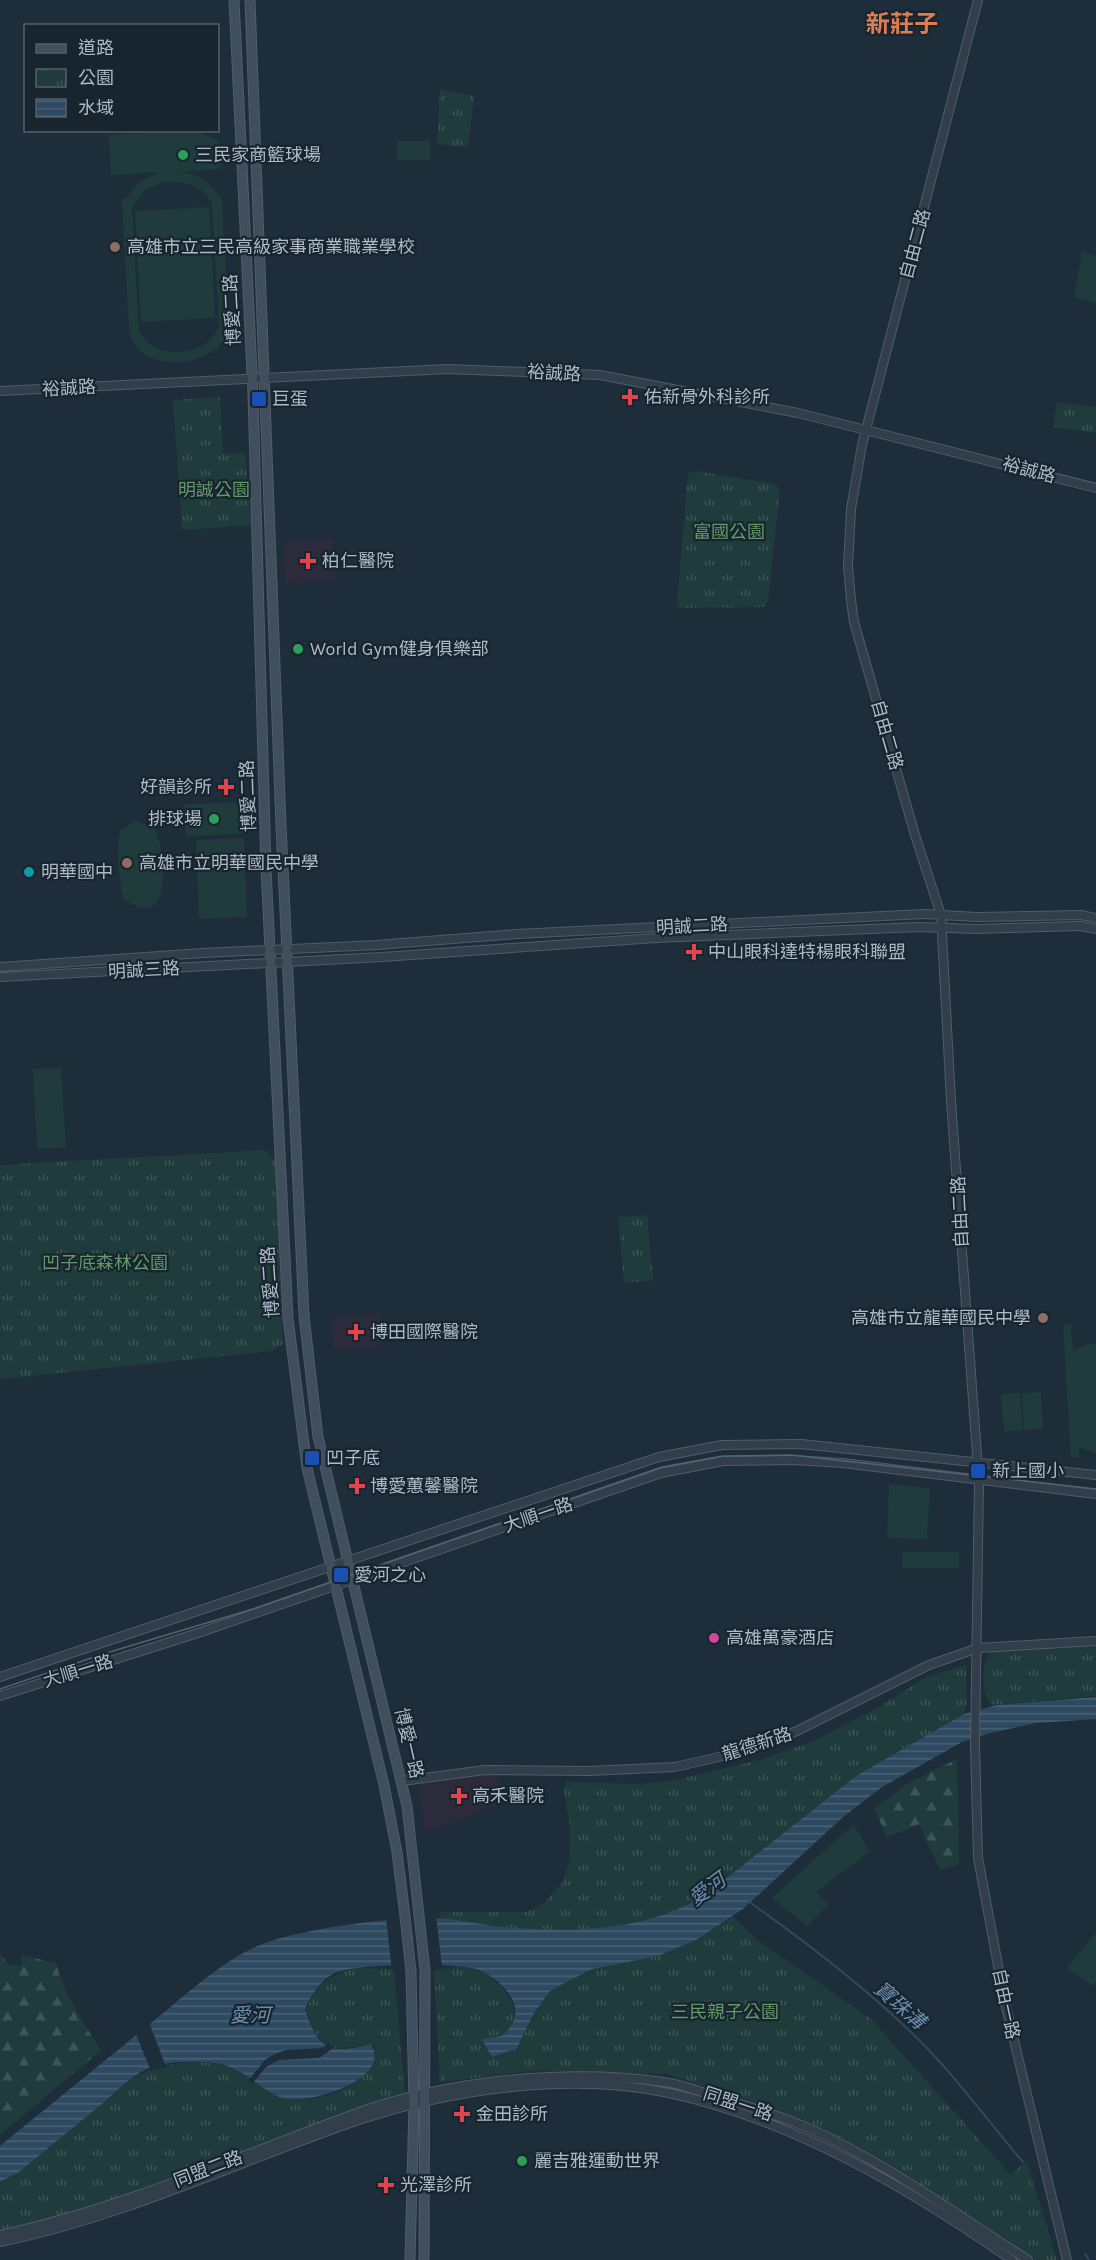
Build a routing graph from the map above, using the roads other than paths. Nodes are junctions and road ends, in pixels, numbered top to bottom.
1 (234, 0) edge
2 (250, 0) edge
3 (978, 0) edge
4 (252, 378) junction
5 (266, 378) junction
6 (0, 391) edge
7 (866, 429) junction
8 (1096, 488) edge
9 (941, 915) junction
10 (1096, 918) edge
11 (942, 928) junction
12 (1096, 929) edge
13 (287, 948) junction
14 (270, 950) junction
15 (270, 963) junction
16 (287, 963) junction
17 (0, 968) edge
18 (0, 977) edge
19 (978, 1462) junction
20 (1096, 1475) edge
21 (979, 1482) junction
22 (1096, 1494) edge
23 (348, 1562) junction
24 (330, 1567) junction
25 (353, 1580) junction
26 (334, 1586) junction
27 (1096, 1641) edge
28 (978, 1648) junction
29 (0, 1677) edge
30 (0, 1696) edge
31 (402, 1781) junction
32 (427, 2098) junction
33 (414, 2100) junction
34 (0, 2235) edge
35 (0, 2242) edge
36 (410, 2260) edge
37 (424, 2260) edge
38 (1012, 2260) edge
39 (1028, 2260) edge
40 (1067, 2260) edge

1 - 4 main road, 博愛二路
2 - 5 main road, 博愛二路
3 - 7 street, 自由二路
4 - 5 street, 裕誠路
4 - 6 street, 裕誠路
4 - 14 main road, 博愛二路
5 - 7 street, 裕誠路
5 - 13 main road, 博愛二路
7 - 8 street, 裕誠路
7 - 9 street, 自由二路
9 - 10 street, 明誠二路
9 - 11 street, 自由二路
9 - 13 street, 明誠二路
11 - 12 street, 明誠二路
11 - 16 street, 明誠二路
11 - 19 street, 自由二路
13 - 14 street, 明誠三路
13 - 16 main road, 博愛二路
14 - 15 main road, 博愛二路
14 - 17 street, 明誠三路
15 - 16 street, 明誠三路
15 - 18 street, 明誠三路
15 - 24 main road, 博愛二路
16 - 23 main road, 博愛二路
19 - 20 street, 大順一路
19 - 21 street, 自由二路
19 - 23 street, 大順一路
21 - 22 street, 大順一路
21 - 25 street, 大順一路
21 - 28 street
23 - 24 street, 大順一路
23 - 25 main road, 博愛二路
24 - 26 main road, 博愛二路
24 - 29 street, 大順一路
25 - 26 street, 大順一路
25 - 31 main road, 博愛一路
26 - 30 street, 大順一路
26 - 33 main road, 博愛一路, bridge
27 - 28 street, 龍德新路
28 - 31 street, 龍德新路
28 - 40 street, 自由一路
31 - 32 main road, 博愛一路
32 - 33 street, 同盟一路
32 - 37 main road
32 - 38 street, 同盟一路
32 - 39 street, 同盟一路
33 - 34 street, 同盟二路
33 - 35 street, 同盟二路
33 - 36 main road

